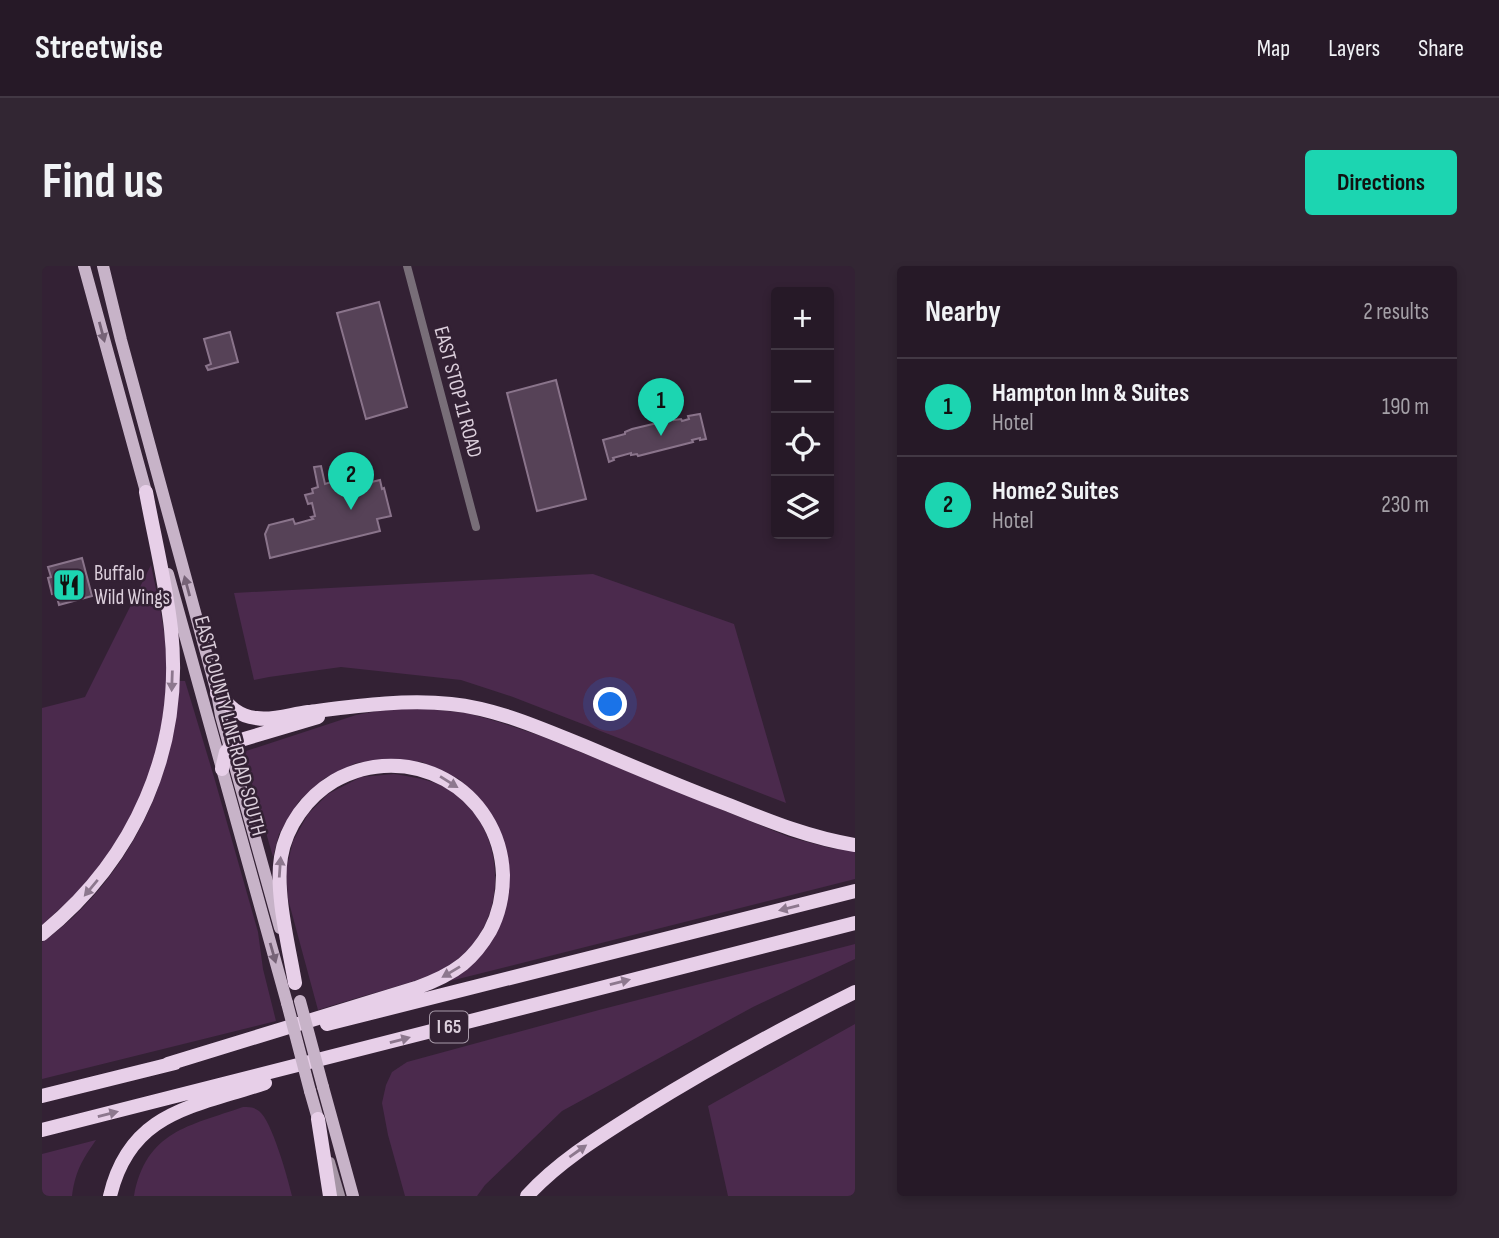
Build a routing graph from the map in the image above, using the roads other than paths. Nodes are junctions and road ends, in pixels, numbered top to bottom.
1 (84, 266) edge
2 (103, 266) edge
3 (407, 266) edge
4 (146, 492) junction
5 (476, 527) dead end
6 (217, 694) junction
7 (349, 707) junction
8 (229, 747) junction
9 (222, 769) junction
10 (855, 845) edge
11 (855, 891) edge
12 (855, 923) edge
13 (42, 934) edge
14 (295, 983) junction
15 (855, 992) edge
16 (293, 1002) junction
17 (369, 1048) junction
18 (168, 1064) junction
19 (42, 1096) edge
20 (318, 1119) junction
21 (42, 1130) edge
22 (110, 1196) edge
23 (330, 1196) edge
24 (340, 1196) edge
25 (353, 1196) edge
26 (527, 1196) edge

1 -> 4 main road, EAST COUNTY LINE ROAD SOUTH
6 -> 2 main road, EAST COUNTY LINE ROAD SOUTH
3 - 5 street, EAST STOP 11 ROAD
4 - 9 main road, EAST COUNTY LINE ROAD SOUTH
4 -> 13 highway
6 - 7 highway
6 - 8 main road, EAST COUNTY LINE ROAD SOUTH
7 - 8 highway
7 - 10 highway
8 - 9 highway
8 - 14 main road, EAST COUNTY LINE ROAD SOUTH
9 -> 16 main road, EAST COUNTY LINE ROAD SOUTH
11 -> 18 highway, I 65
17 -> 12 highway, I 65
14 - 16 main road, EAST COUNTY LINE ROAD SOUTH
14 -> 18 highway
26 -> 15 highway
16 - 20 main road, EAST COUNTY LINE ROAD SOUTH, bridge
16 - 25 main road, EAST COUNTY LINE ROAD SOUTH, bridge
21 -> 17 highway, I 65
17 - 22 highway
18 - 19 highway, I 65
20 - 23 highway
20 - 24 main road, EAST COUNTY LINE ROAD SOUTH

